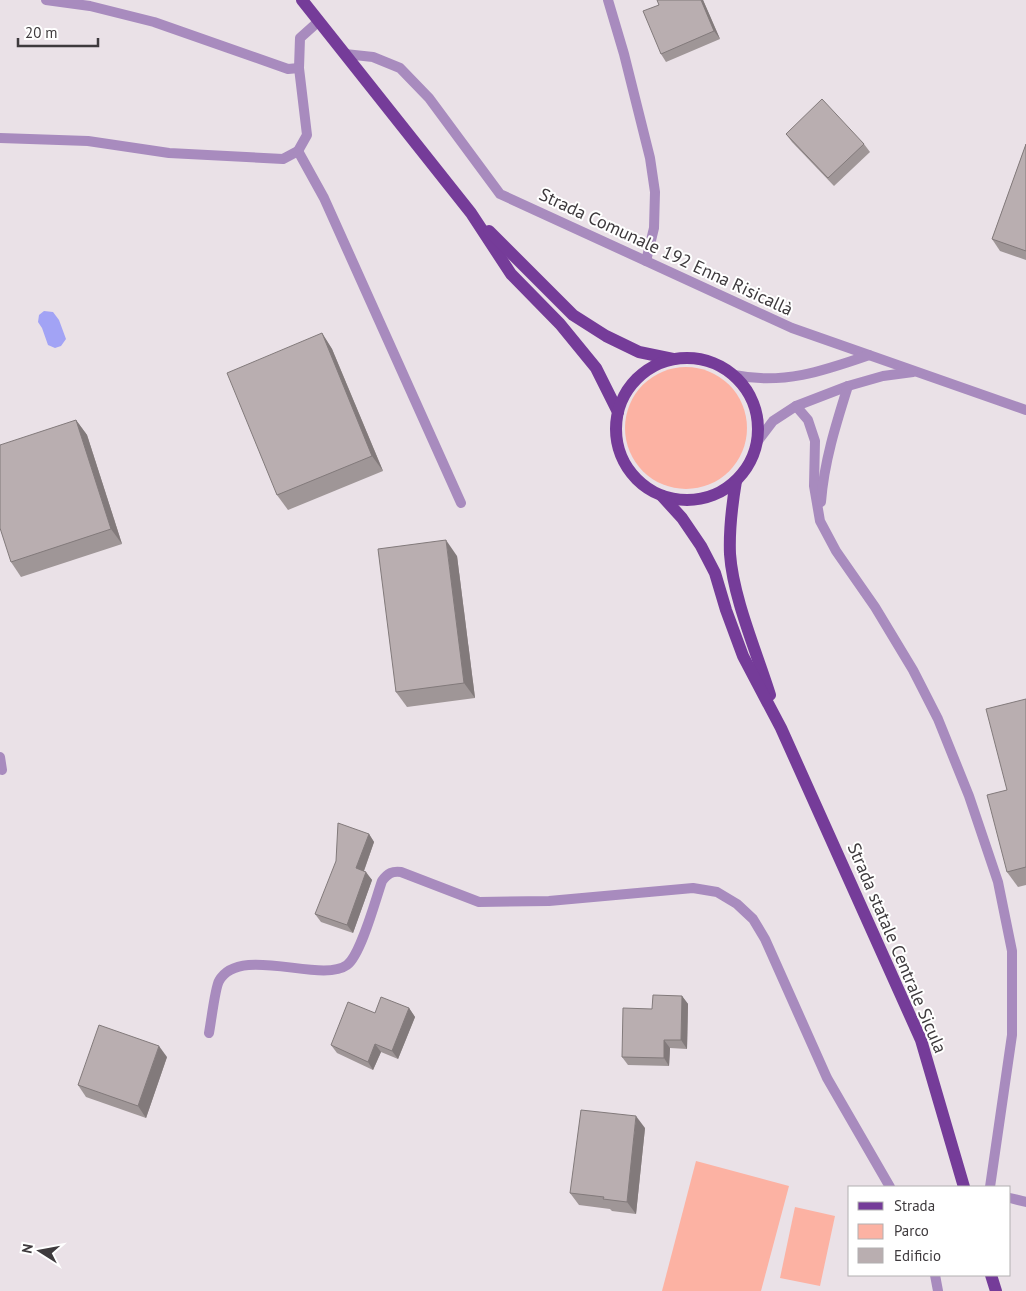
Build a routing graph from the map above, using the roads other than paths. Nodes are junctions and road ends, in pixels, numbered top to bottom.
1 (46, 0) edge
2 (302, 0) edge
3 (608, 0) edge
4 (319, 21) junction
5 (345, 54) junction
6 (299, 68) junction
7 (0, 138) edge
8 (298, 151) junction
9 (471, 213) junction
10 (646, 261) junction
11 (869, 355) junction
12 (673, 358) junction
13 (916, 372) junction
14 (734, 375) junction
15 (848, 386) junction
16 (796, 406) junction
17 (1026, 410) edge
18 (618, 412) junction
19 (757, 442) junction
20 (736, 481) junction
21 (662, 496) junction
22 (461, 503) dead end
23 (820, 521) junction
24 (781, 728) junction
25 (0, 756) edge
26 (2, 770) dead end
27 (209, 1033) dead end
28 (889, 1186) edge
29 (964, 1186) edge
30 (990, 1186) edge
31 (1011, 1198) edge
32 (1026, 1202) edge
33 (935, 1276) edge
34 (991, 1276) edge
35 (938, 1291) edge
36 (996, 1291) edge

1 - 6 street
2 - 4 main road
3 - 10 street
4 - 5 main road
4 - 6 street
5 - 9 main road
5 - 10 street, Strada Comunale 192 Enna Risicallà
6 - 8 street
7 - 8 street
8 - 22 street
9 - 12 main road
9 - 18 main road
10 - 11 street, Strada Comunale 192 Enna Risicallà
11 - 13 street, Strada Comunale 192 Enna Risicallà
11 - 14 street
12 - 14 main road
12 - 18 main road
13 - 15 street
13 - 17 street, Strada Comunale 192 Enna Risicallà
14 - 19 main road
15 - 16 street
15 - 23 street
16 - 19 street
16 - 23 street
18 - 21 main road
19 - 20 main road
20 - 21 main road
20 - 24 main road, Strada statale Centrale Sicula
21 - 24 main road, Strada statale Centrale Sicula
23 - 30 street
24 - 29 main road, Strada statale Centrale Sicula
25 - 26 street
27 - 28 street
31 - 32 street
33 - 35 street
34 - 36 main road

